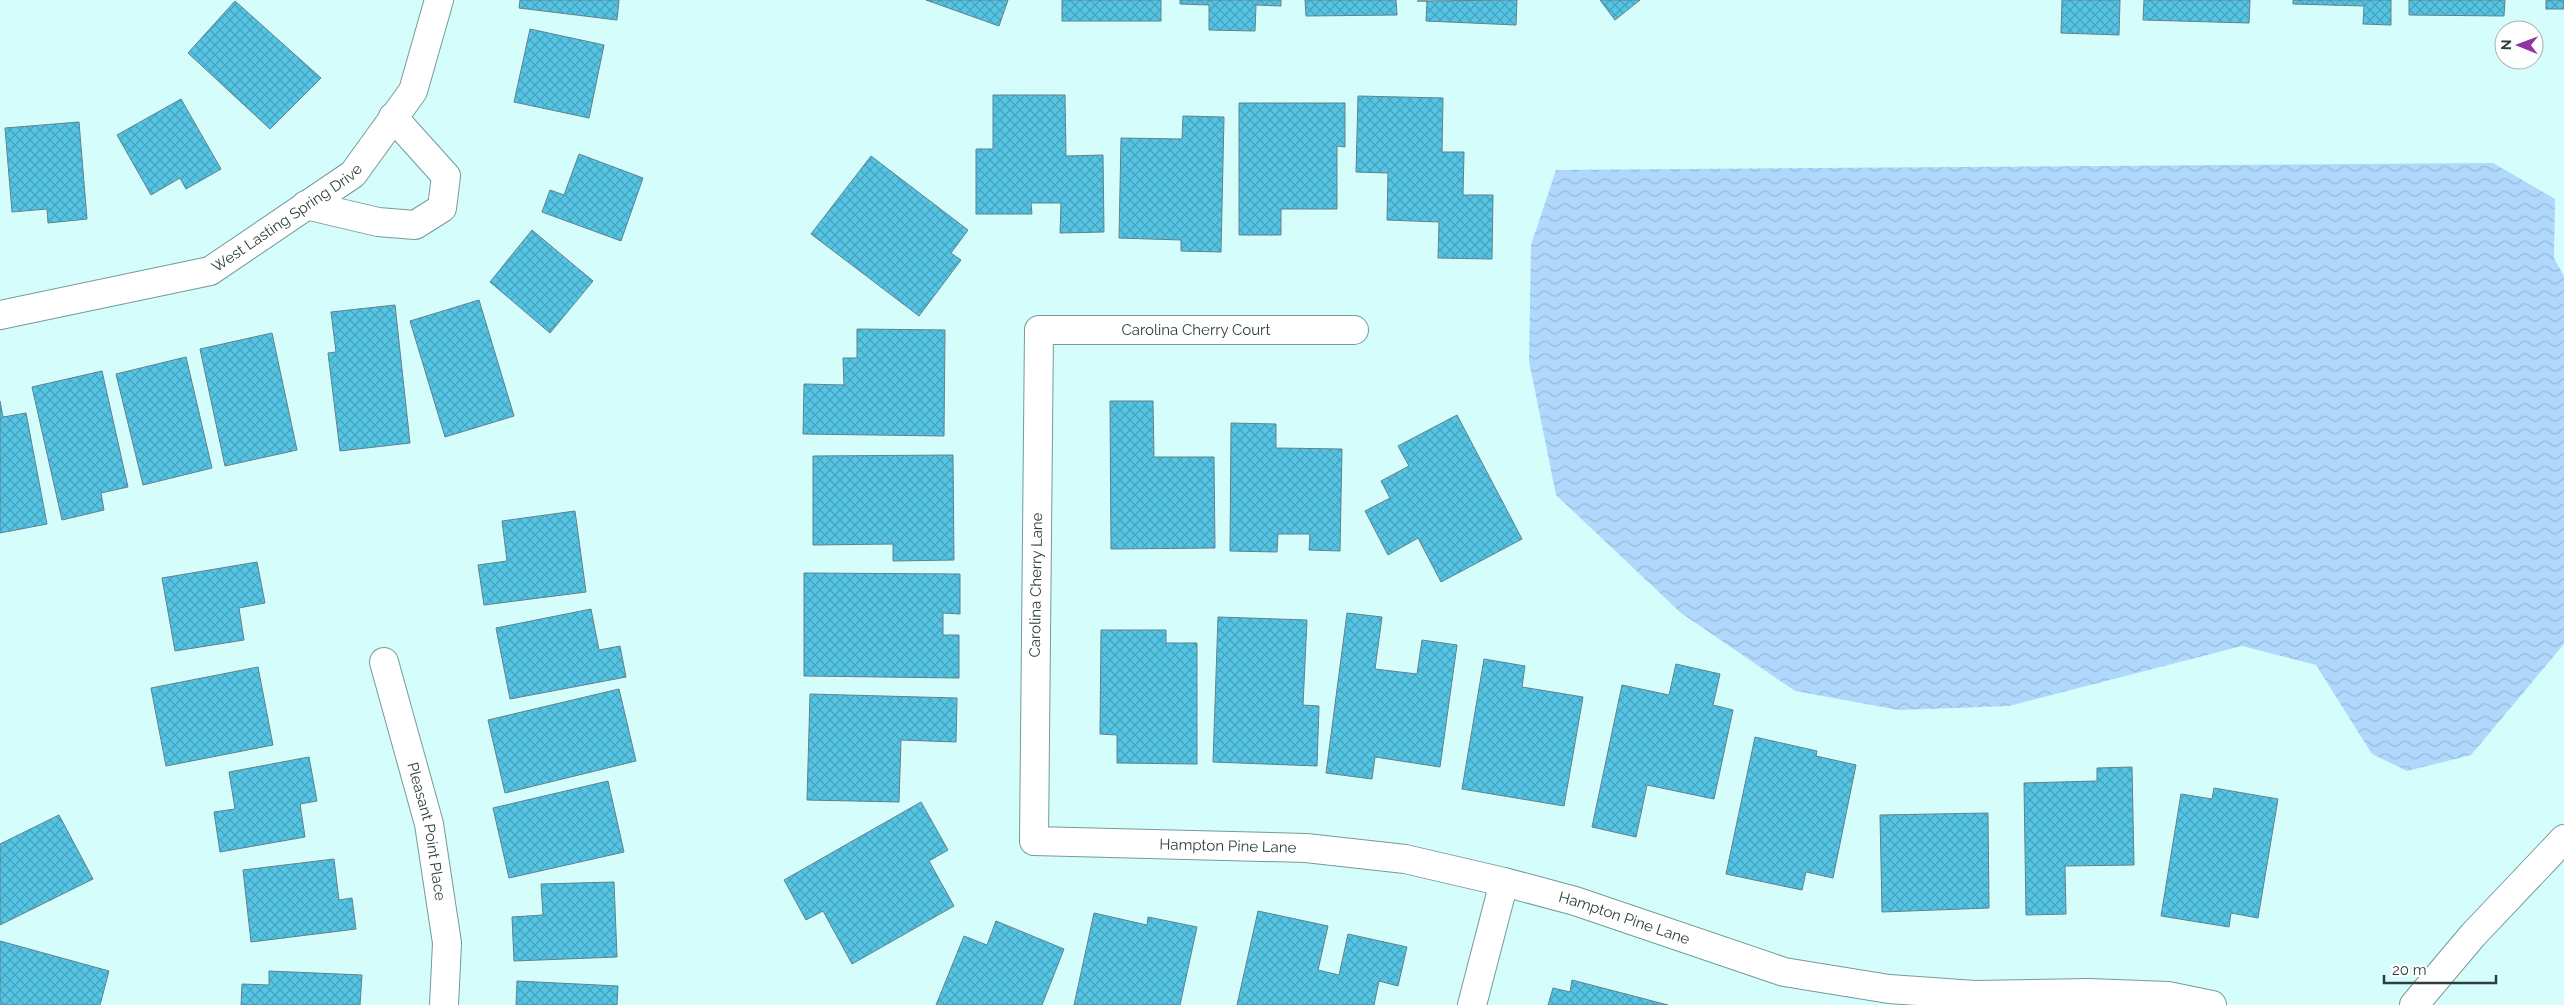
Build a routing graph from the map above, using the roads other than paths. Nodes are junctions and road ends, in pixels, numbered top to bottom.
1 (439, 0) edge
2 (393, 118) junction
3 (306, 205) junction
4 (0, 315) edge
5 (1039, 330) joint
6 (1354, 330) dead end
7 (384, 662) dead end
8 (2564, 839) edge
9 (1034, 841) joint
10 (1504, 882) junction
11 (1975, 1000) edge
12 (444, 1005) edge
13 (1472, 1005) edge
14 (2212, 1005) edge
15 (2414, 1005) edge

1 - 2 street, West Lasting Spring Drive
2 - 3 street, West Lasting Spring Drive
2 - 3 street
3 - 4 street, West Lasting Spring Drive
5 - 6 street, Carolina Cherry Court
5 - 9 street, Carolina Cherry Lane
7 - 12 street, Pleasant Point Place
8 - 15 street
9 - 10 street, Hampton Pine Lane
10 - 11 street, Hampton Pine Lane
10 - 13 street
11 - 14 street, Hampton Pine Lane

